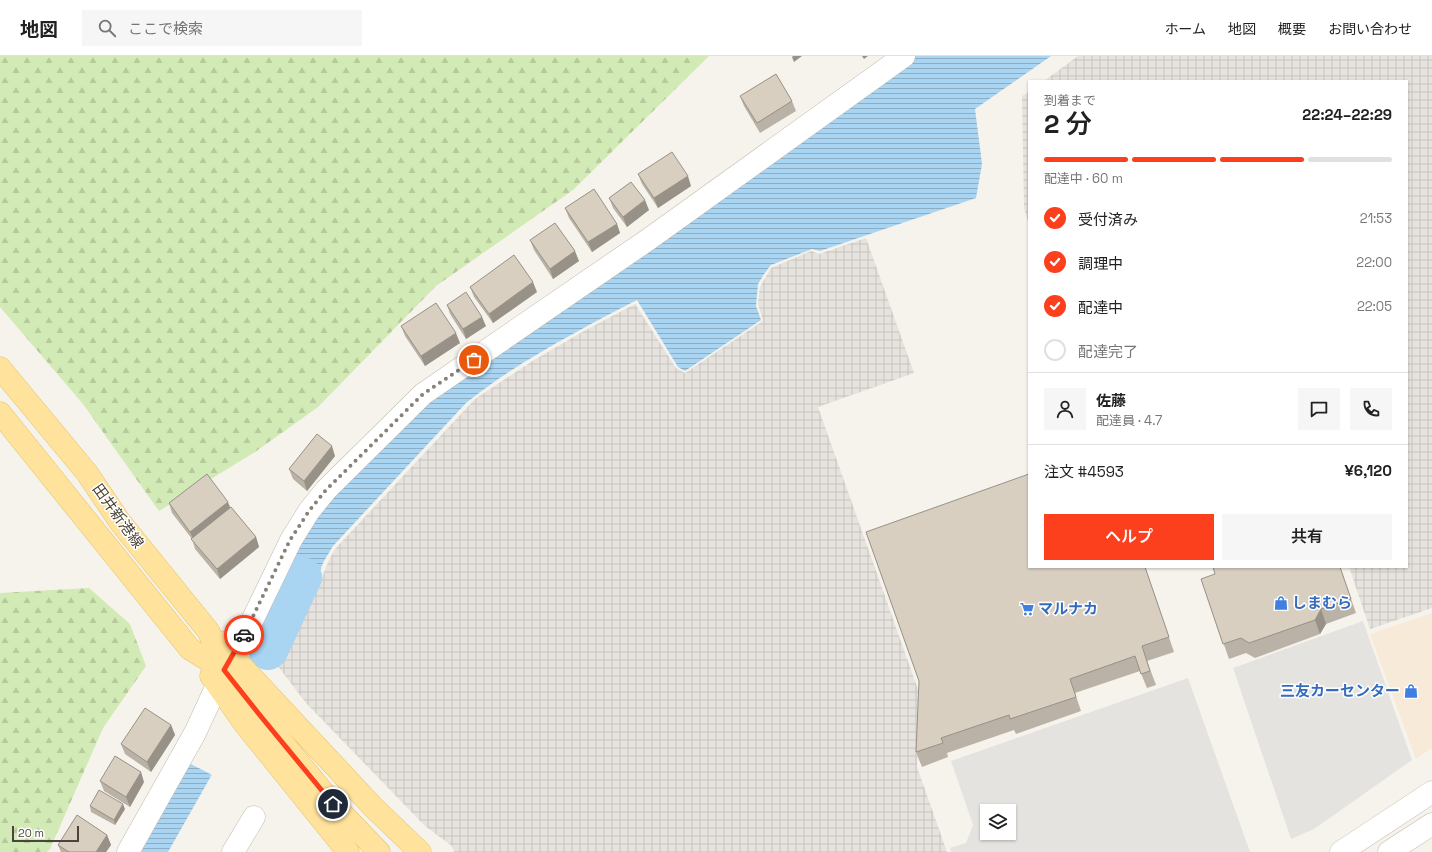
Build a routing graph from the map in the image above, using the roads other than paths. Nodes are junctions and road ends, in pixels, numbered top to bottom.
1 (904, 56) edge
2 (0, 368) edge
3 (0, 414) edge
4 (227, 674) junction
5 (253, 706) junction
6 (1432, 792) edge
7 (254, 817) dead end
8 (1432, 824) edge
9 (345, 851) edge
10 (128, 852) edge
11 (233, 852) edge
12 (379, 852) edge
13 (420, 852) edge
14 (1341, 852) edge
15 (1389, 852) edge

1 - 4 street
2 - 4 main road, 田井新港線
3 - 4 main road, 田井新港線
4 - 5 main road, 田井新港線
4 - 10 street
5 - 9 main road
5 - 12 main road, 田井新港線
5 - 13 main road
6 - 14 street
7 - 11 street
8 - 15 street

